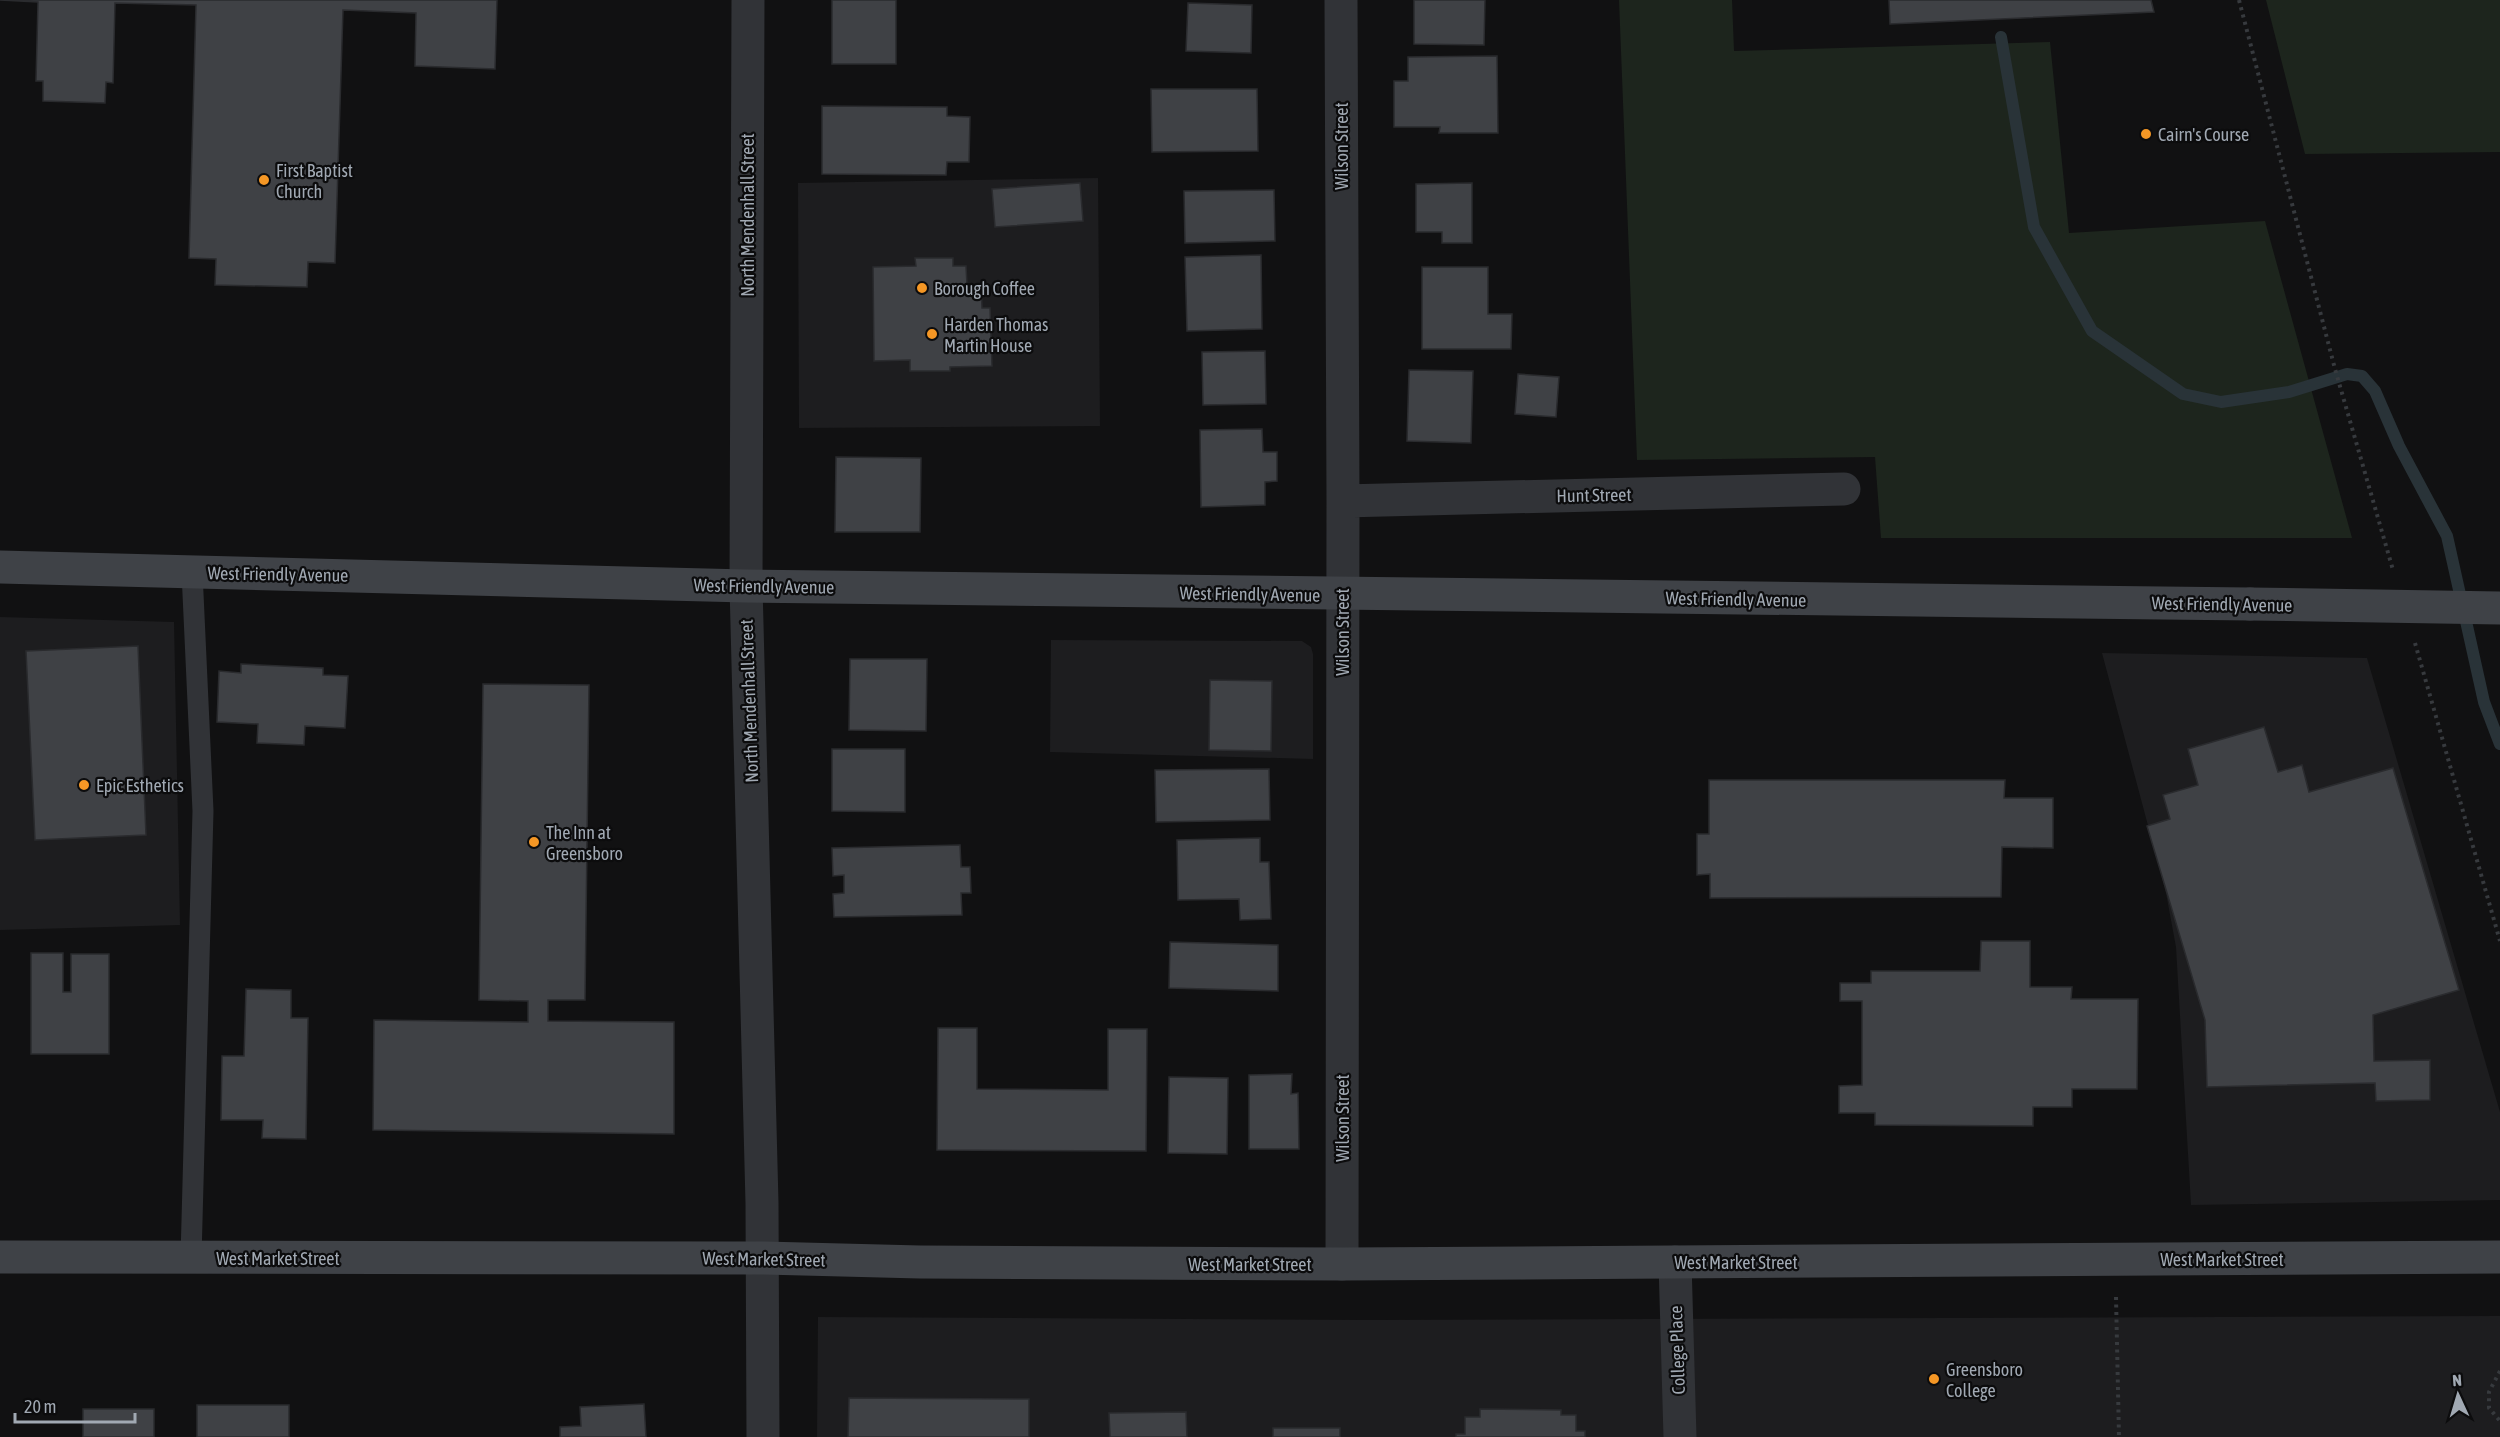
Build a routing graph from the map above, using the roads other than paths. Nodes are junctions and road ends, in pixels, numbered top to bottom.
1 (748, 0) edge
2 (1341, 0) edge
3 (1844, 489) dead end
4 (1343, 501) junction
5 (0, 567) edge
6 (192, 573) junction
7 (746, 586) junction
8 (1342, 595) junction
9 (2500, 608) edge
10 (0, 1257) edge
11 (2500, 1257) edge
12 (191, 1258) junction
13 (764, 1258) junction
14 (1674, 1262) junction
15 (1342, 1264) junction
16 (763, 1437) edge
17 (1680, 1437) edge

1 - 7 street, North Mendenhall Street
2 - 4 street, Wilson Street
3 - 4 street, Hunt Street
4 - 8 street, Wilson Street
5 - 6 main road, West Friendly Avenue
6 - 7 main road, West Friendly Avenue
6 - 12 lane
7 - 8 main road, West Friendly Avenue
7 - 13 street, North Mendenhall Street
8 - 9 main road, West Friendly Avenue, bridge
8 - 15 street, Wilson Street
10 - 12 main road, West Market Street
11 - 14 main road, West Market Street
12 - 13 main road, West Market Street
13 - 15 main road, West Market Street
13 - 16 street, North Mendenhall Street
14 - 15 main road, West Market Street
14 - 17 street, College Place

